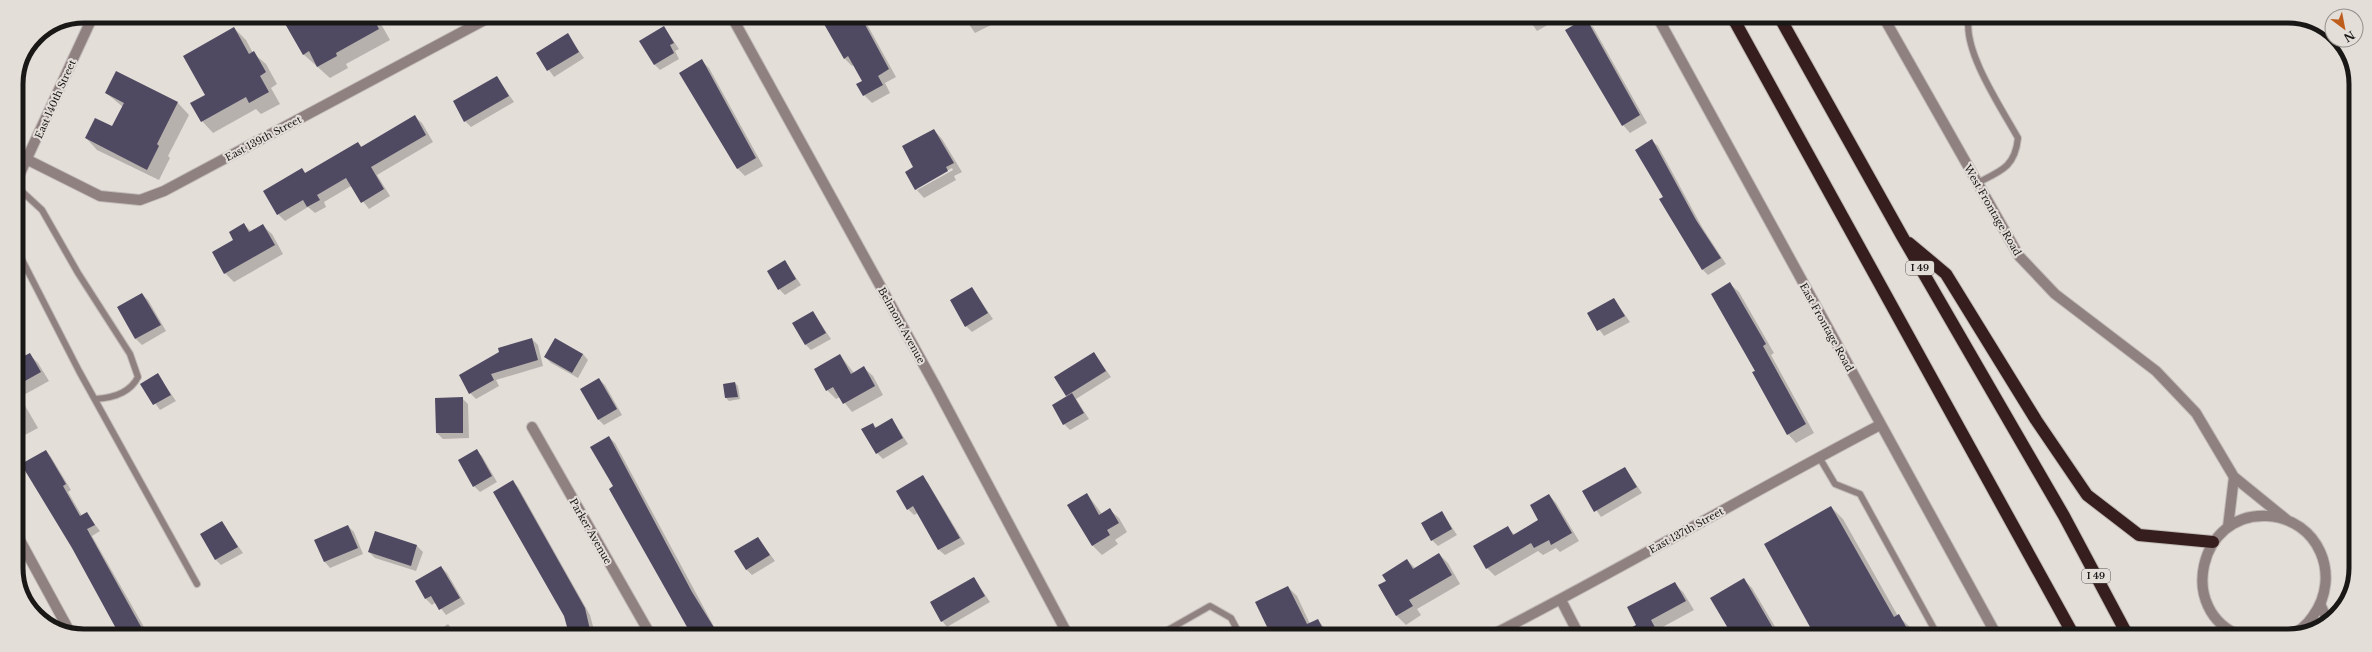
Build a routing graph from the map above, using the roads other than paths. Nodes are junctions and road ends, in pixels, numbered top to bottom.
1 (90, 23) edge
2 (479, 23) edge
3 (735, 23) edge
4 (1661, 23) edge
5 (1737, 23) edge
6 (1783, 23) edge
7 (1887, 23) edge
8 (1968, 23) edge
9 (28, 160) junction
10 (23, 169) edge
11 (1977, 183) junction
12 (23, 192) edge
13 (1902, 236) junction
14 (23, 261) edge
15 (96, 399) junction
16 (1880, 425) junction
17 (532, 427) dead end
18 (1820, 456) junction
19 (2234, 477) junction
20 (2287, 520) junction
21 (2228, 527) junction
22 (2213, 542) junction
23 (23, 546) edge
24 (197, 584) dead end
25 (1561, 600) junction
26 (2321, 606) junction
27 (2325, 616) edge
28 (67, 627) edge
29 (2302, 628) edge
30 (647, 629) edge
31 (1065, 629) edge
32 (1170, 629) edge
33 (1237, 629) edge
34 (1504, 629) edge
35 (1576, 629) edge
36 (1934, 629) edge
37 (1993, 629) edge
38 (2070, 629) edge
39 (2124, 629) edge
40 (2228, 629) edge

1 - 9 street, East 140th Street
2 - 9 street, East 139th Street
3 - 31 street, Belmont Avenue
4 - 16 street, East Frontage Road
5 - 38 highway
6 - 13 highway, I 49
7 - 11 street, West Frontage Road
8 - 11 lane
9 - 10 street, East 140th Street
11 - 19 street, West Frontage Road
12 - 15 lane
13 - 22 highway
13 - 39 highway, I 49
14 - 15 lane
15 - 24 lane
16 - 18 street, East 137th Street
16 - 37 street, East Frontage Road
17 - 30 street, Parker Avenue
18 - 25 street, East 137th Street
18 - 36 lane
19 - 20 street, West Frontage Road
19 - 21 street
20 - 21 street
20 - 26 street
21 - 22 street
22 - 40 street
23 - 28 street
25 - 34 street, East 137th Street
25 - 35 street
26 - 27 street
26 - 29 street
32 - 33 lane

